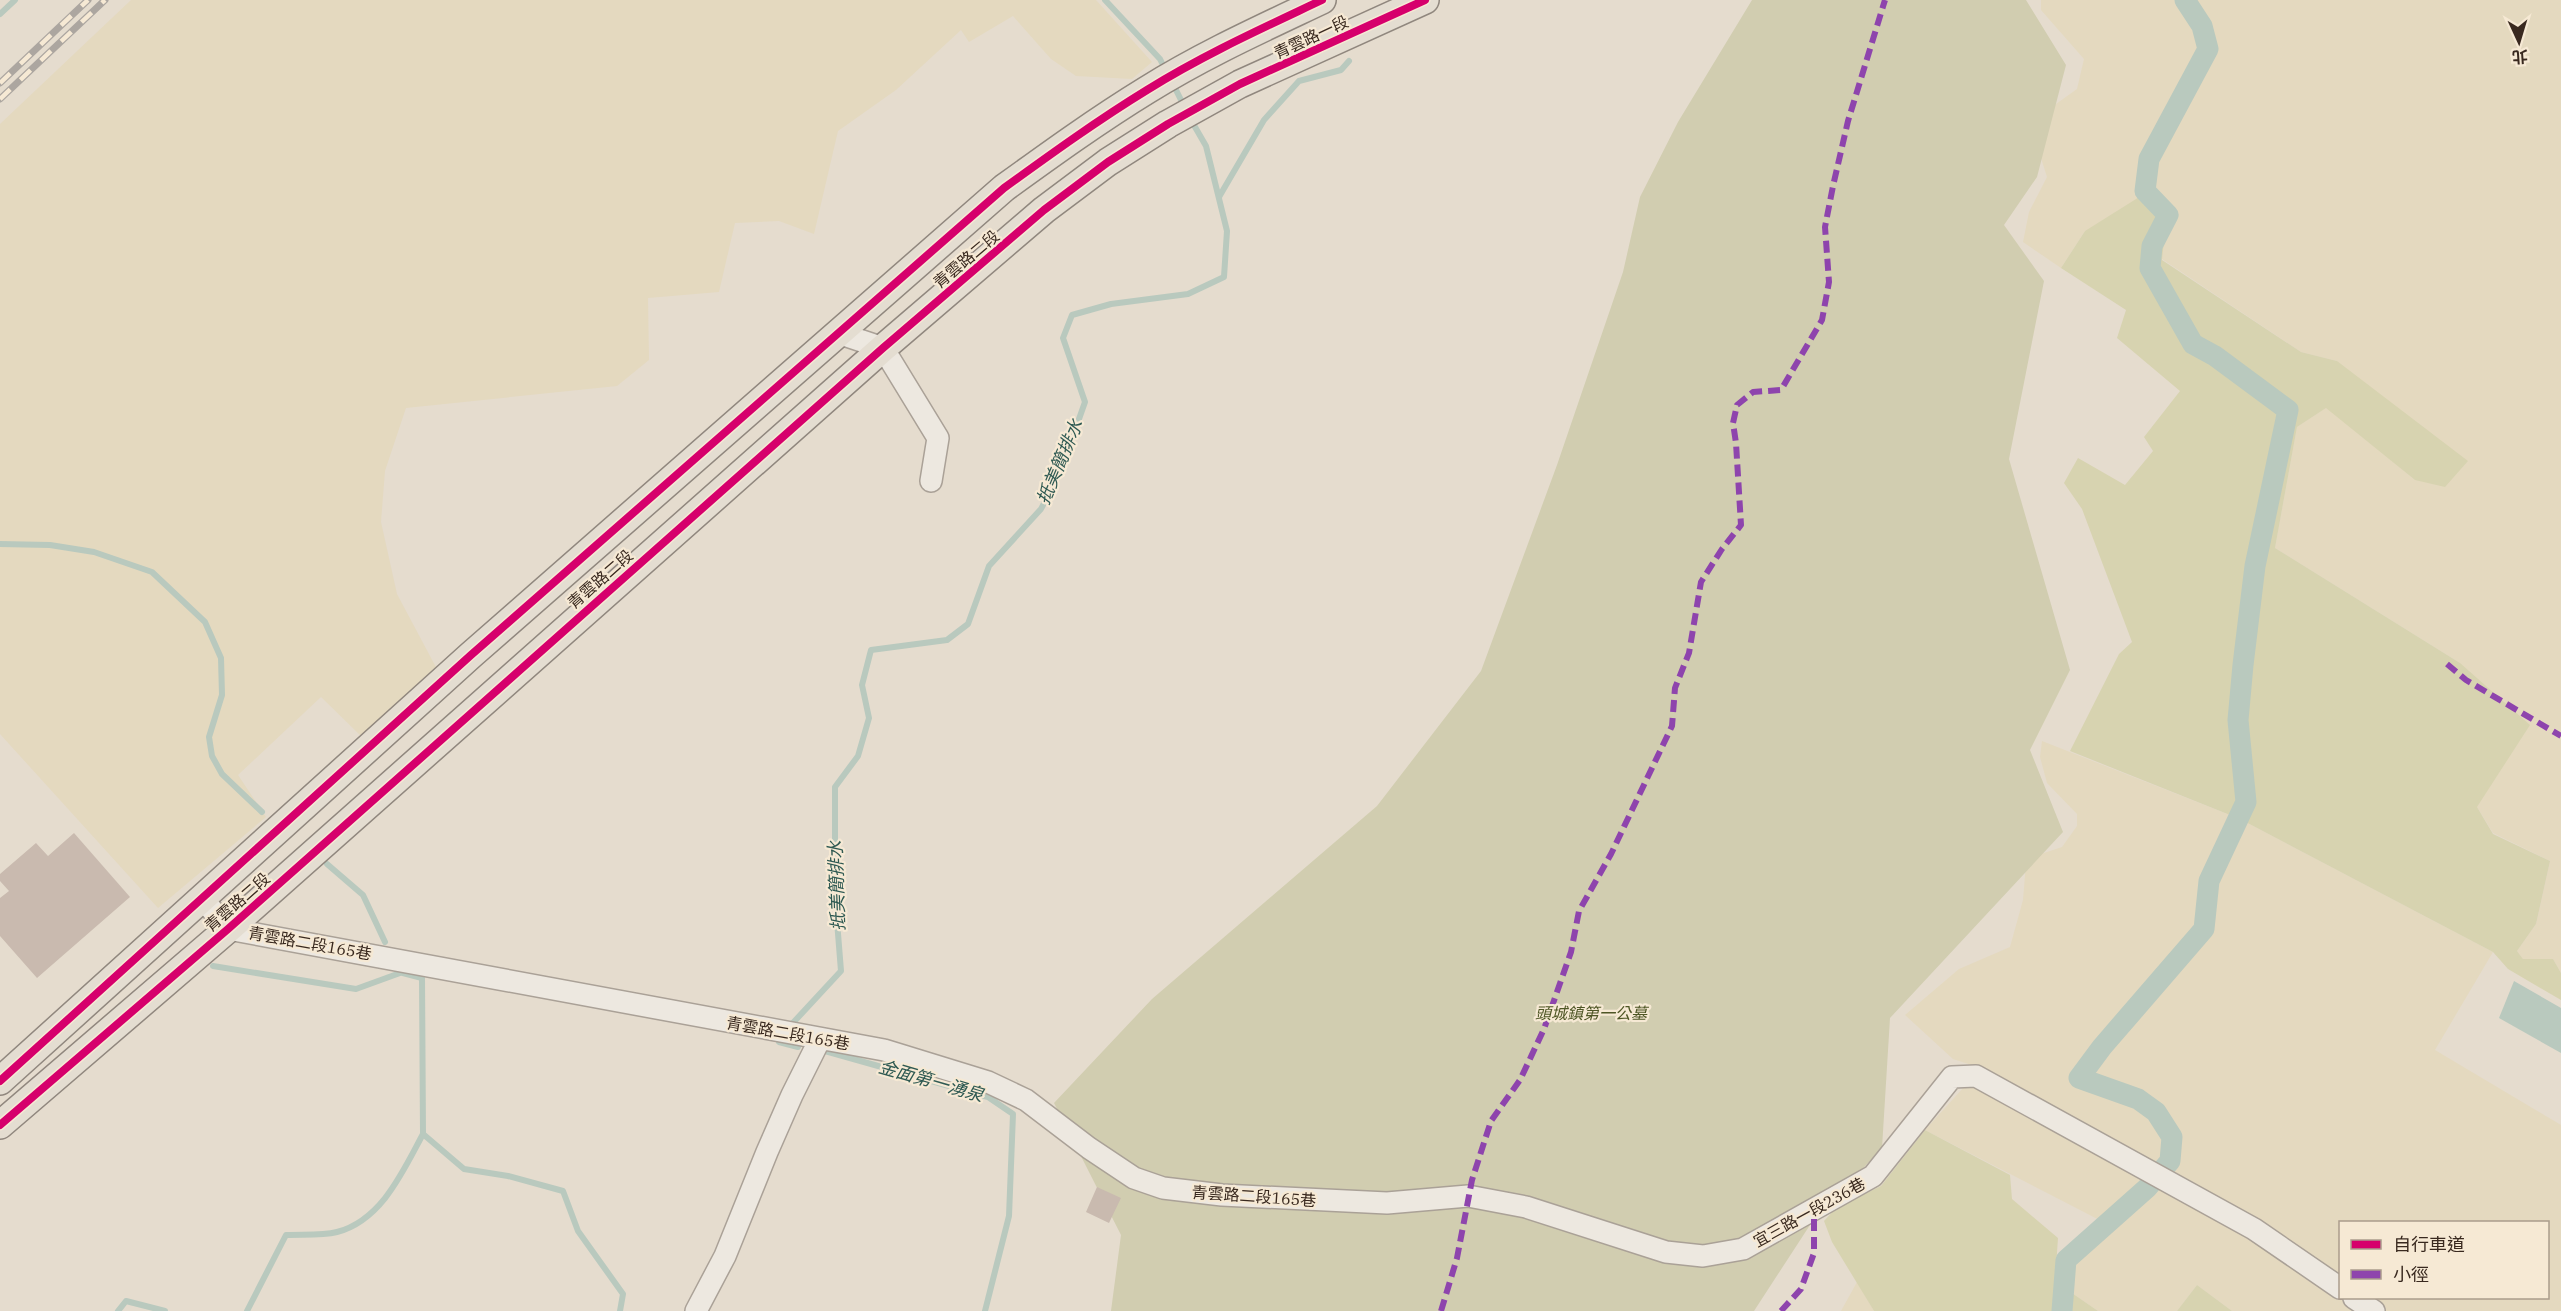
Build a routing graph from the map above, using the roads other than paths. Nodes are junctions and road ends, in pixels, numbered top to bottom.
1 (1322, 0) edge
2 (1425, 0) edge
3 (1224, 46) joint
4 (1240, 84) joint
5 (837, 333) junction
6 (883, 348) junction
7 (932, 481) dead end
8 (202, 898) junction
9 (228, 928) junction
10 (820, 1039) junction
11 (0, 1081) edge
12 (0, 1125) edge
13 (1468, 1196) joint
14 (2339, 1287) edge
15 (2356, 1299) edge
16 (696, 1311) edge
17 (2374, 1311) edge

1 - 3 main road, 青雲路一段
2 - 4 main road, 青雲路一段
3 - 5 main road, 青雲路二段
4 - 6 main road, 青雲路二段
5 - 6 lane
5 - 8 main road, 青雲路二段
6 - 7 lane
6 - 9 main road, 青雲路二段
8 - 9 lane, 青雲路二段165巷
8 - 11 main road, 青雲路二段
9 - 10 lane, 青雲路二段165巷
9 - 12 main road, 青雲路二段
10 - 13 lane, 青雲路二段165巷
10 - 16 lane
13 - 14 lane, 宜三路一段236巷
15 - 17 lane

